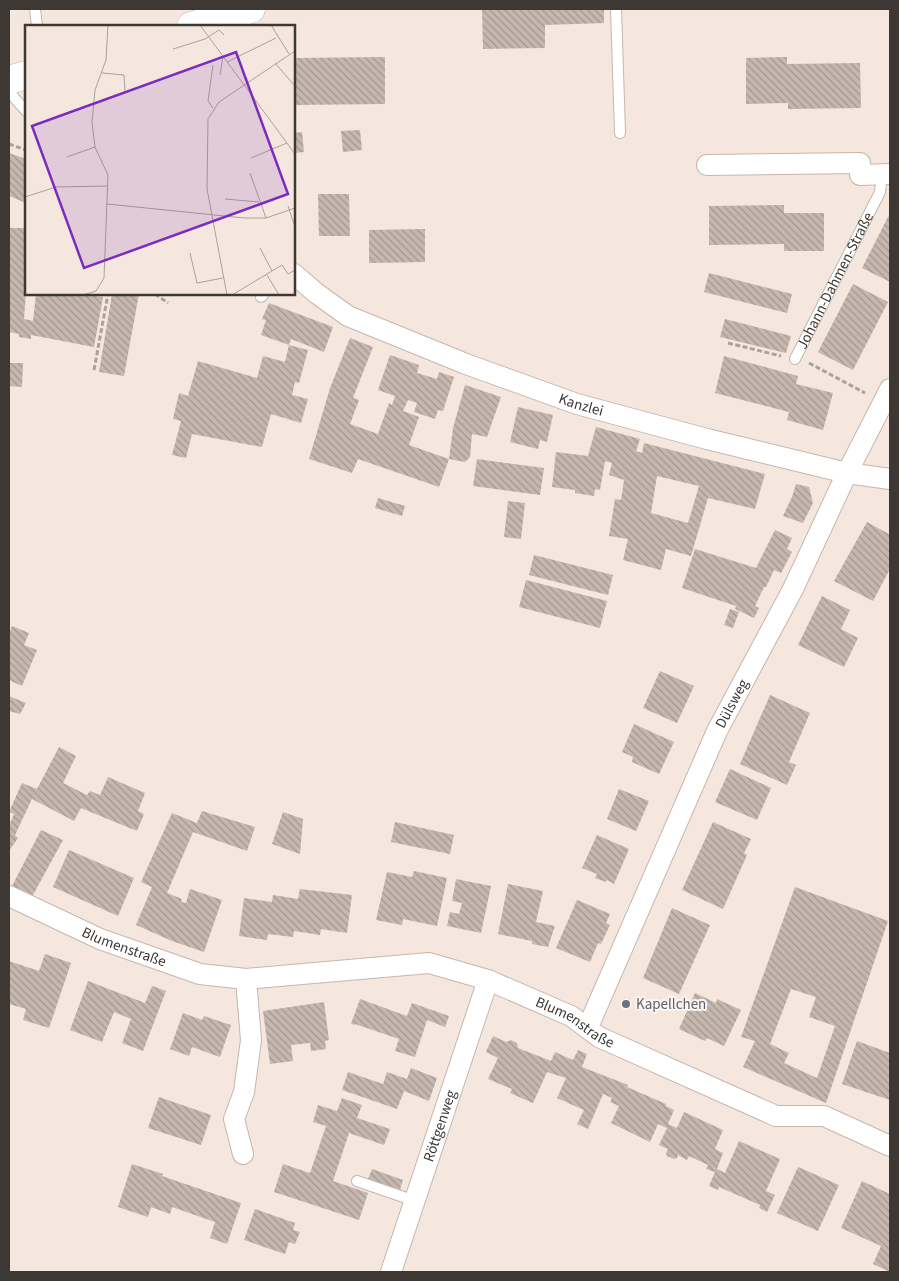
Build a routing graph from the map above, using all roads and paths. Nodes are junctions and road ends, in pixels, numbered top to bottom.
1 (35, 9) edge
2 (250, 9) edge
3 (616, 9) edge
4 (196, 21) edge
5 (37, 25) edge
6 (25, 75) edge
7 (9, 80) edge
8 (9, 92) edge
9 (25, 111) edge
10 (620, 132) dead end
11 (9, 144) edge
12 (25, 150) edge
13 (707, 165) dead end
14 (886, 174) edge
15 (295, 275) edge
16 (108, 295) edge
17 (156, 295) edge
18 (168, 303) dead end
19 (795, 359) dead end
20 (94, 370) dead end
21 (890, 389) edge
22 (847, 473) junction
23 (890, 479) edge
24 (9, 896) edge
25 (246, 979) junction
26 (488, 980) junction
27 (588, 1027) junction
28 (890, 1146) edge
29 (243, 1154) dead end
30 (357, 1181) dead end
31 (415, 1202) junction
32 (391, 1272) edge

1 - 5 lane
2 - 4 main road
3 - 10 lane
6 - 7 main road
8 - 9 lane
11 - 12 path
13 - 14 street, Johann-Dahmen-Straße
14 - 19 lane, Johann-Dahmen-Straße
15 - 22 street, Kanzlei
16 - 20 path
17 - 18 path
21 - 22 street, Dülsweg
22 - 23 street, Kanzlei
22 - 27 street, Dülsweg
24 - 25 street, Blumenstraße
25 - 26 street, Blumenstraße
25 - 29 street
26 - 27 street, Blumenstraße
26 - 31 street, Röttgenweg
27 - 28 street, Blumenstraße
30 - 31 lane
31 - 32 street, Röttgenweg

